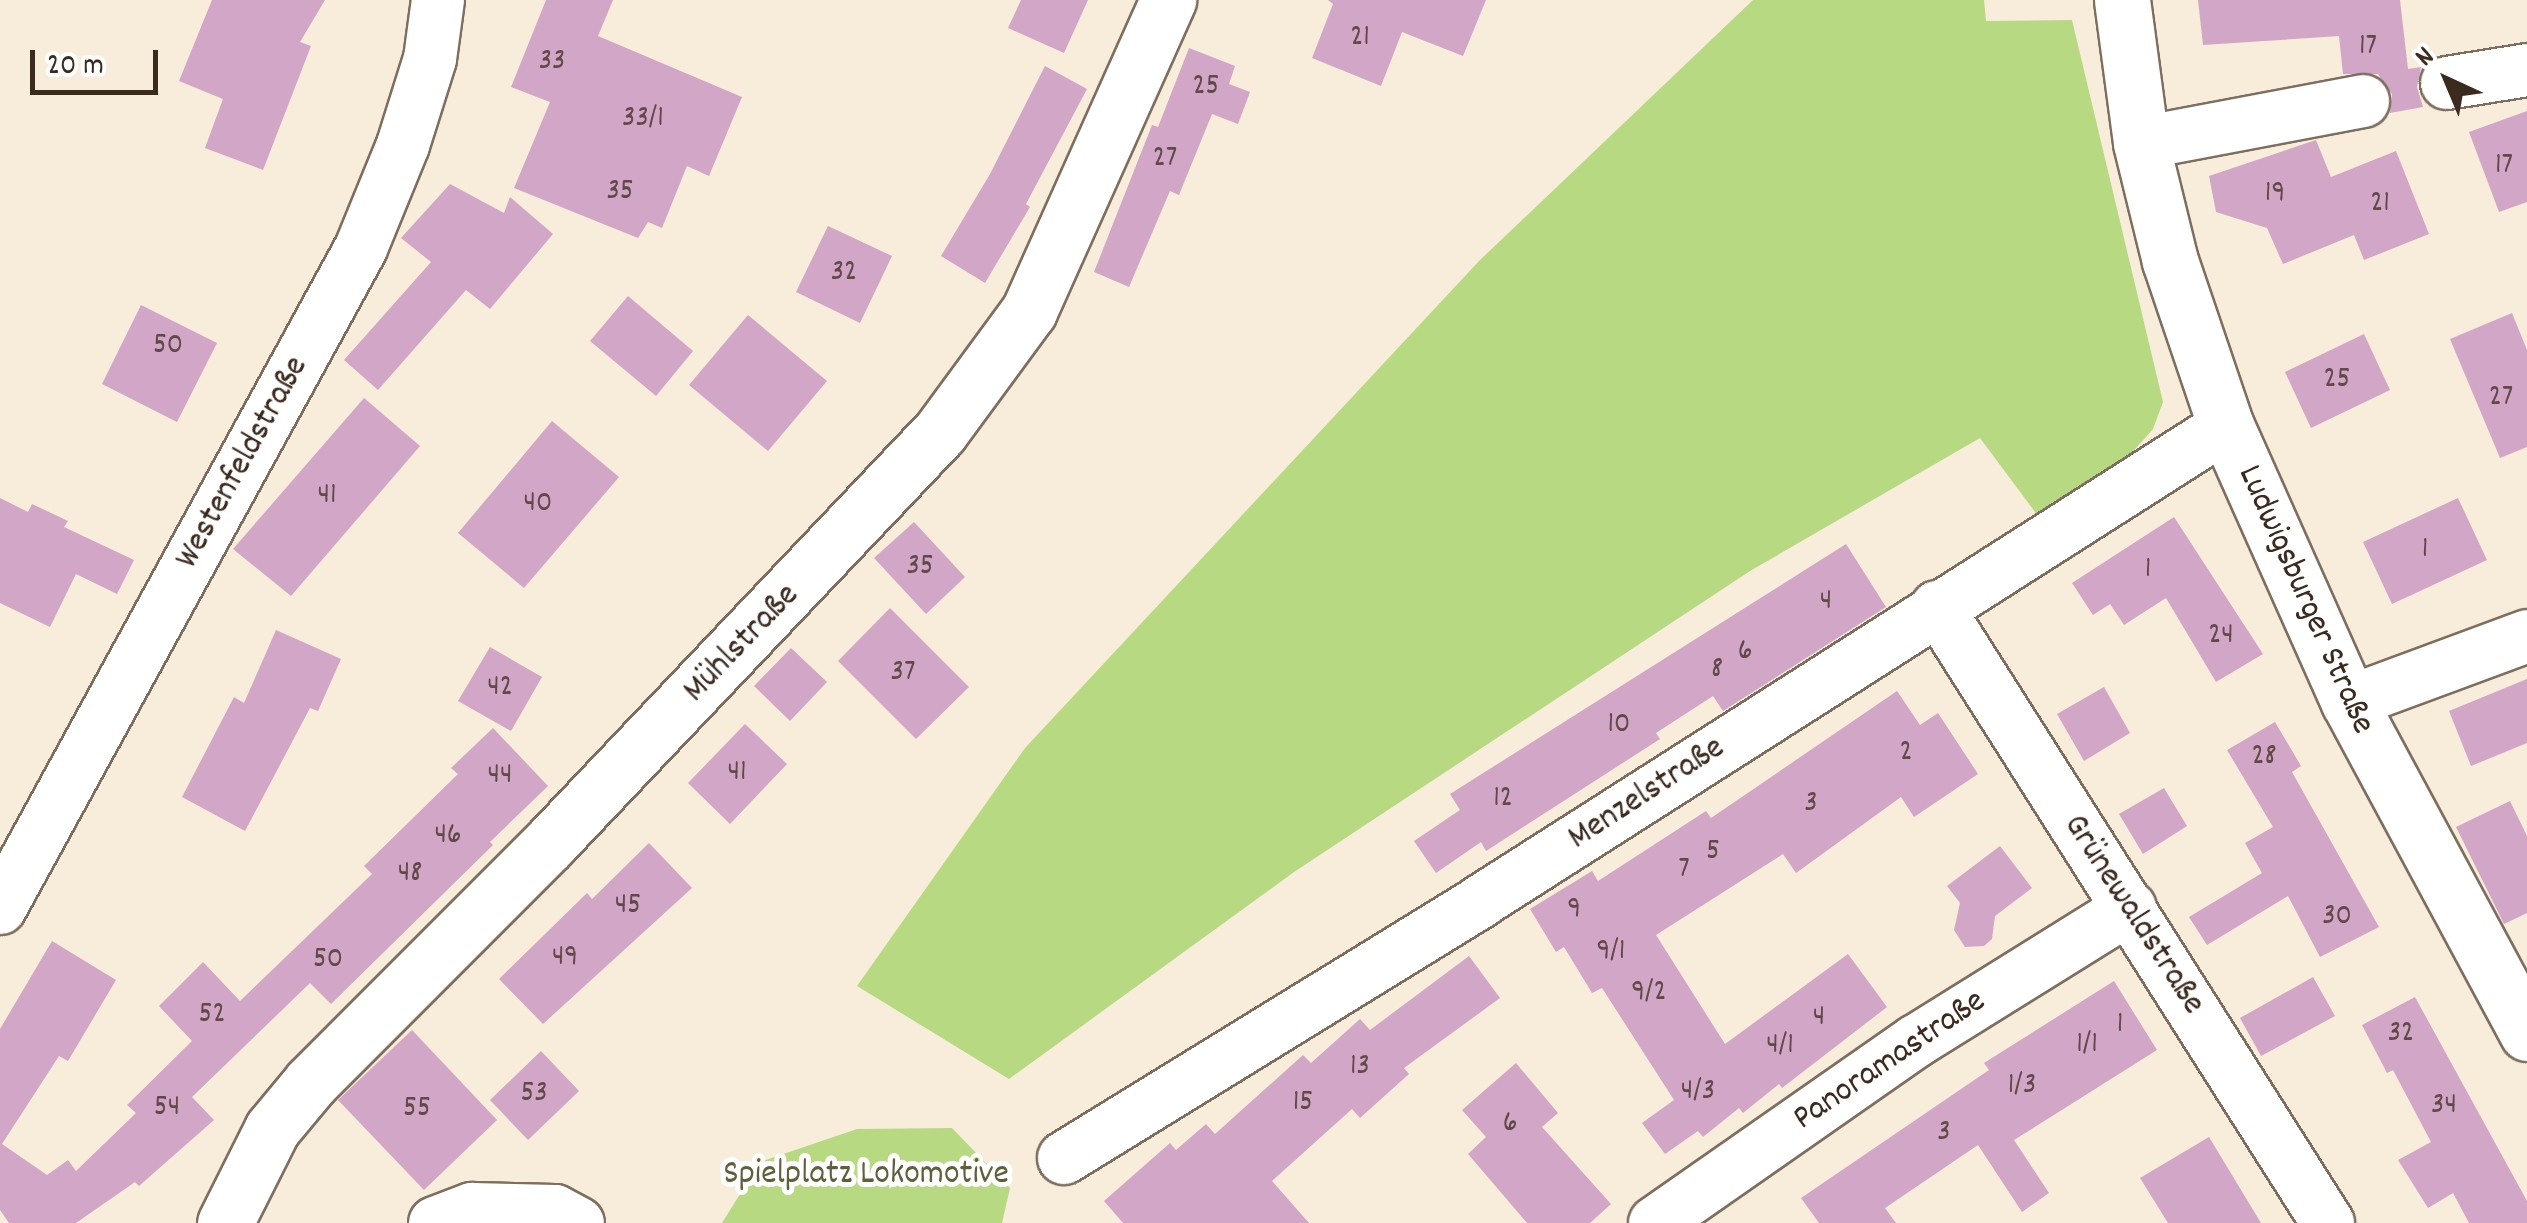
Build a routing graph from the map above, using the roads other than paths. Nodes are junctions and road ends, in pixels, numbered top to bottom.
1 (438, 0) edge
2 (1168, 0) edge
3 (2122, 0) edge
4 (2527, 70) edge
5 (2447, 83) dead end
6 (2362, 101) dead end
7 (2142, 143) junction
8 (2226, 426) junction
9 (1937, 607) junction
10 (2527, 636) edge
11 (2349, 702) junction
12 (0, 908) edge
13 (2130, 908) junction
14 (2527, 1033) edge
15 (1064, 1158) dead end
16 (1668, 1218) edge
17 (225, 1223) edge
18 (435, 1223) edge
19 (578, 1223) edge
20 (2328, 1223) edge

1 - 12 street, Westenfeldstraße
2 - 17 main road, Mühlstraße
3 - 7 main road, Ludwigsburger Straße
4 - 5 street
6 - 7 street
7 - 8 main road, Ludwigsburger Straße
8 - 9 street, Menzelstraße
8 - 11 main road, Ludwigsburger Straße
9 - 13 street, Grünewaldstraße
9 - 15 street, Menzelstraße
10 - 11 street
11 - 14 main road, Ludwigsburger Straße
13 - 16 street, Panoramastraße
13 - 20 street, Grünewaldstraße
18 - 19 street

